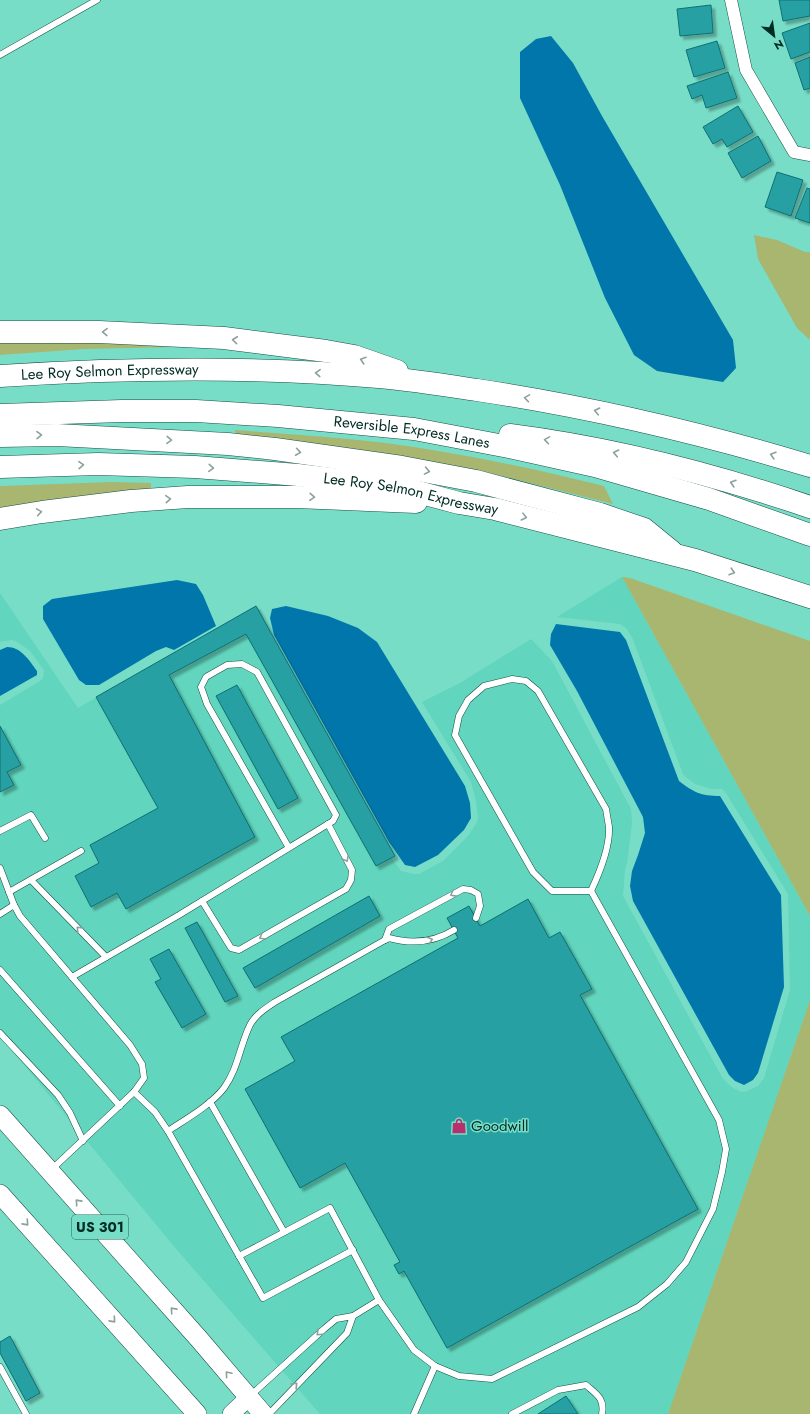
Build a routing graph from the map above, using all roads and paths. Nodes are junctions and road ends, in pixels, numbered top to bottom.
1 (97, 0) edge
2 (731, 0) edge
3 (0, 56) edge
4 (810, 155) edge
5 (0, 332) edge
6 (0, 376) edge
7 (426, 383) junction
8 (0, 415) edge
9 (414, 429) junction
10 (0, 436) edge
11 (810, 466) edge
12 (0, 467) edge
13 (459, 503) junction
14 (810, 508) edge
15 (0, 518) edge
16 (810, 535) edge
17 (686, 557) junction
18 (810, 597) edge
19 (328, 824) junction
20 (0, 831) edge
21 (45, 838) dead end
22 (289, 848) junction
23 (81, 851) dead end
24 (0, 868) edge
25 (31, 880) junction
26 (591, 891) junction
27 (9, 892) junction
28 (202, 901) junction
29 (14, 905) junction
30 (0, 914) edge
31 (476, 918) dead end
32 (454, 930) dead end
33 (385, 940) junction
34 (106, 957) junction
35 (0, 970) edge
36 (72, 977) junction
37 (0, 1033) edge
38 (134, 1092) junction
39 (210, 1102) junction
40 (120, 1106) junction
41 (0, 1115) edge
42 (168, 1131) junction
43 (83, 1141) junction
44 (50, 1172) junction
45 (0, 1194) edge
46 (284, 1232) junction
47 (353, 1250) junction
48 (239, 1256) junction
49 (379, 1300) junction
50 (353, 1316) junction
51 (435, 1366) junction
52 (0, 1367) edge
53 (248, 1398) junction
54 (26, 1414) edge
55 (197, 1414) edge
56 (232, 1414) edge
57 (263, 1414) edge
58 (269, 1414) edge
59 (414, 1414) edge
60 (512, 1414) edge
61 (602, 1414) edge

1 - 3 lane
2 - 4 street
7 -> 5 highway
7 -> 6 highway, Lee Roy Selmon Expressway
11 -> 7 highway, Lee Roy Selmon Expressway
8 - 9 highway, Reversible Express Lanes
14 -> 9 highway
9 - 16 highway, Reversible Express Lanes
10 -> 17 highway
12 -> 13 highway, Lee Roy Selmon Expressway
15 -> 13 highway
13 -> 17 highway, Lee Roy Selmon Expressway
17 -> 18 highway, Lee Roy Selmon Expressway
19 - 22 lane
19 - 22 lane
19 -> 28 lane
20 - 21 lane
22 - 28 lane
23 - 25 lane
24 - 27 lane
25 - 27 lane
34 -> 25 lane
26 - 26 lane
26 - 51 lane
27 - 29 lane
28 - 34 lane
29 - 30 lane
29 - 36 lane
31 -> 33 lane
33 -> 32 lane
33 - 39 lane
34 - 36 lane
35 - 40 lane
36 - 38 lane
37 - 43 lane
38 - 40 lane
38 - 42 lane
39 - 42 lane
39 - 46 lane
40 - 43 lane
41 - 44 main road, US 301
42 - 48 lane
43 - 44 lane
53 -> 44 main road, US 301
45 -> 55 main road
46 - 47 lane
46 - 48 lane
47 - 48 lane
47 - 49 lane
49 - 50 lane
49 - 51 lane
50 -> 53 lane
58 -> 50 lane
51 - 59 lane
52 - 54 lane
53 - 56 street
53 - 57 main road, US 301
60 - 61 lane

